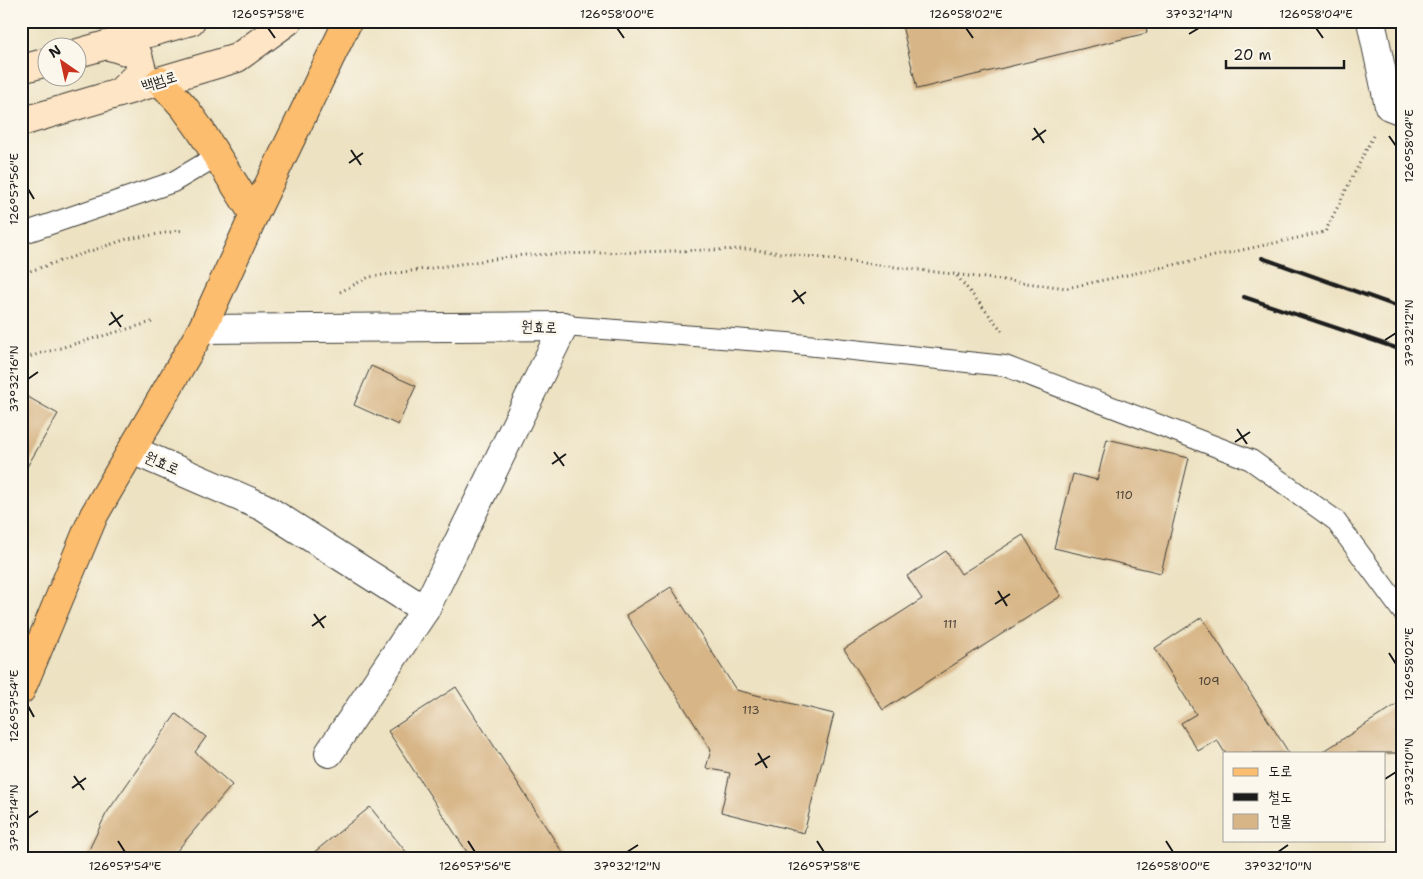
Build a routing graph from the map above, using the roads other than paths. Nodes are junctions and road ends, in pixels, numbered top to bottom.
1 (191, 21) edge
2 (288, 21) edge
3 (348, 21) edge
4 (1371, 21) edge
5 (106, 45) junction
6 (88, 50) edge
7 (38, 65) edge
8 (21, 69) edge
9 (160, 82) junction
10 (119, 93) junction
11 (1395, 109) edge
12 (21, 122) edge
13 (217, 156) junction
14 (254, 215) junction
15 (21, 234) edge
16 (564, 326) junction
17 (202, 329) junction
18 (132, 450) junction
19 (425, 610) junction
20 (1402, 611) edge
21 (22, 688) edge
22 (329, 754) dead end

1 - 5 main road
2 - 9 main road, 백범로
3 - 14 main road, 원효로
4 - 11 street
5 - 6 main road
5 - 10 main road
7 - 8 main road
9 - 10 main road, 백범로
9 - 13 main road
10 - 12 main road, 백범로
13 - 14 main road
13 - 15 lane
14 - 17 main road, 원효로
16 - 17 street, 원효로
16 - 19 street, 원효로
16 - 20 lane
17 - 18 main road, 원효로
18 - 19 street, 원효로
18 - 21 main road, 원효로
19 - 22 street, 원효로

